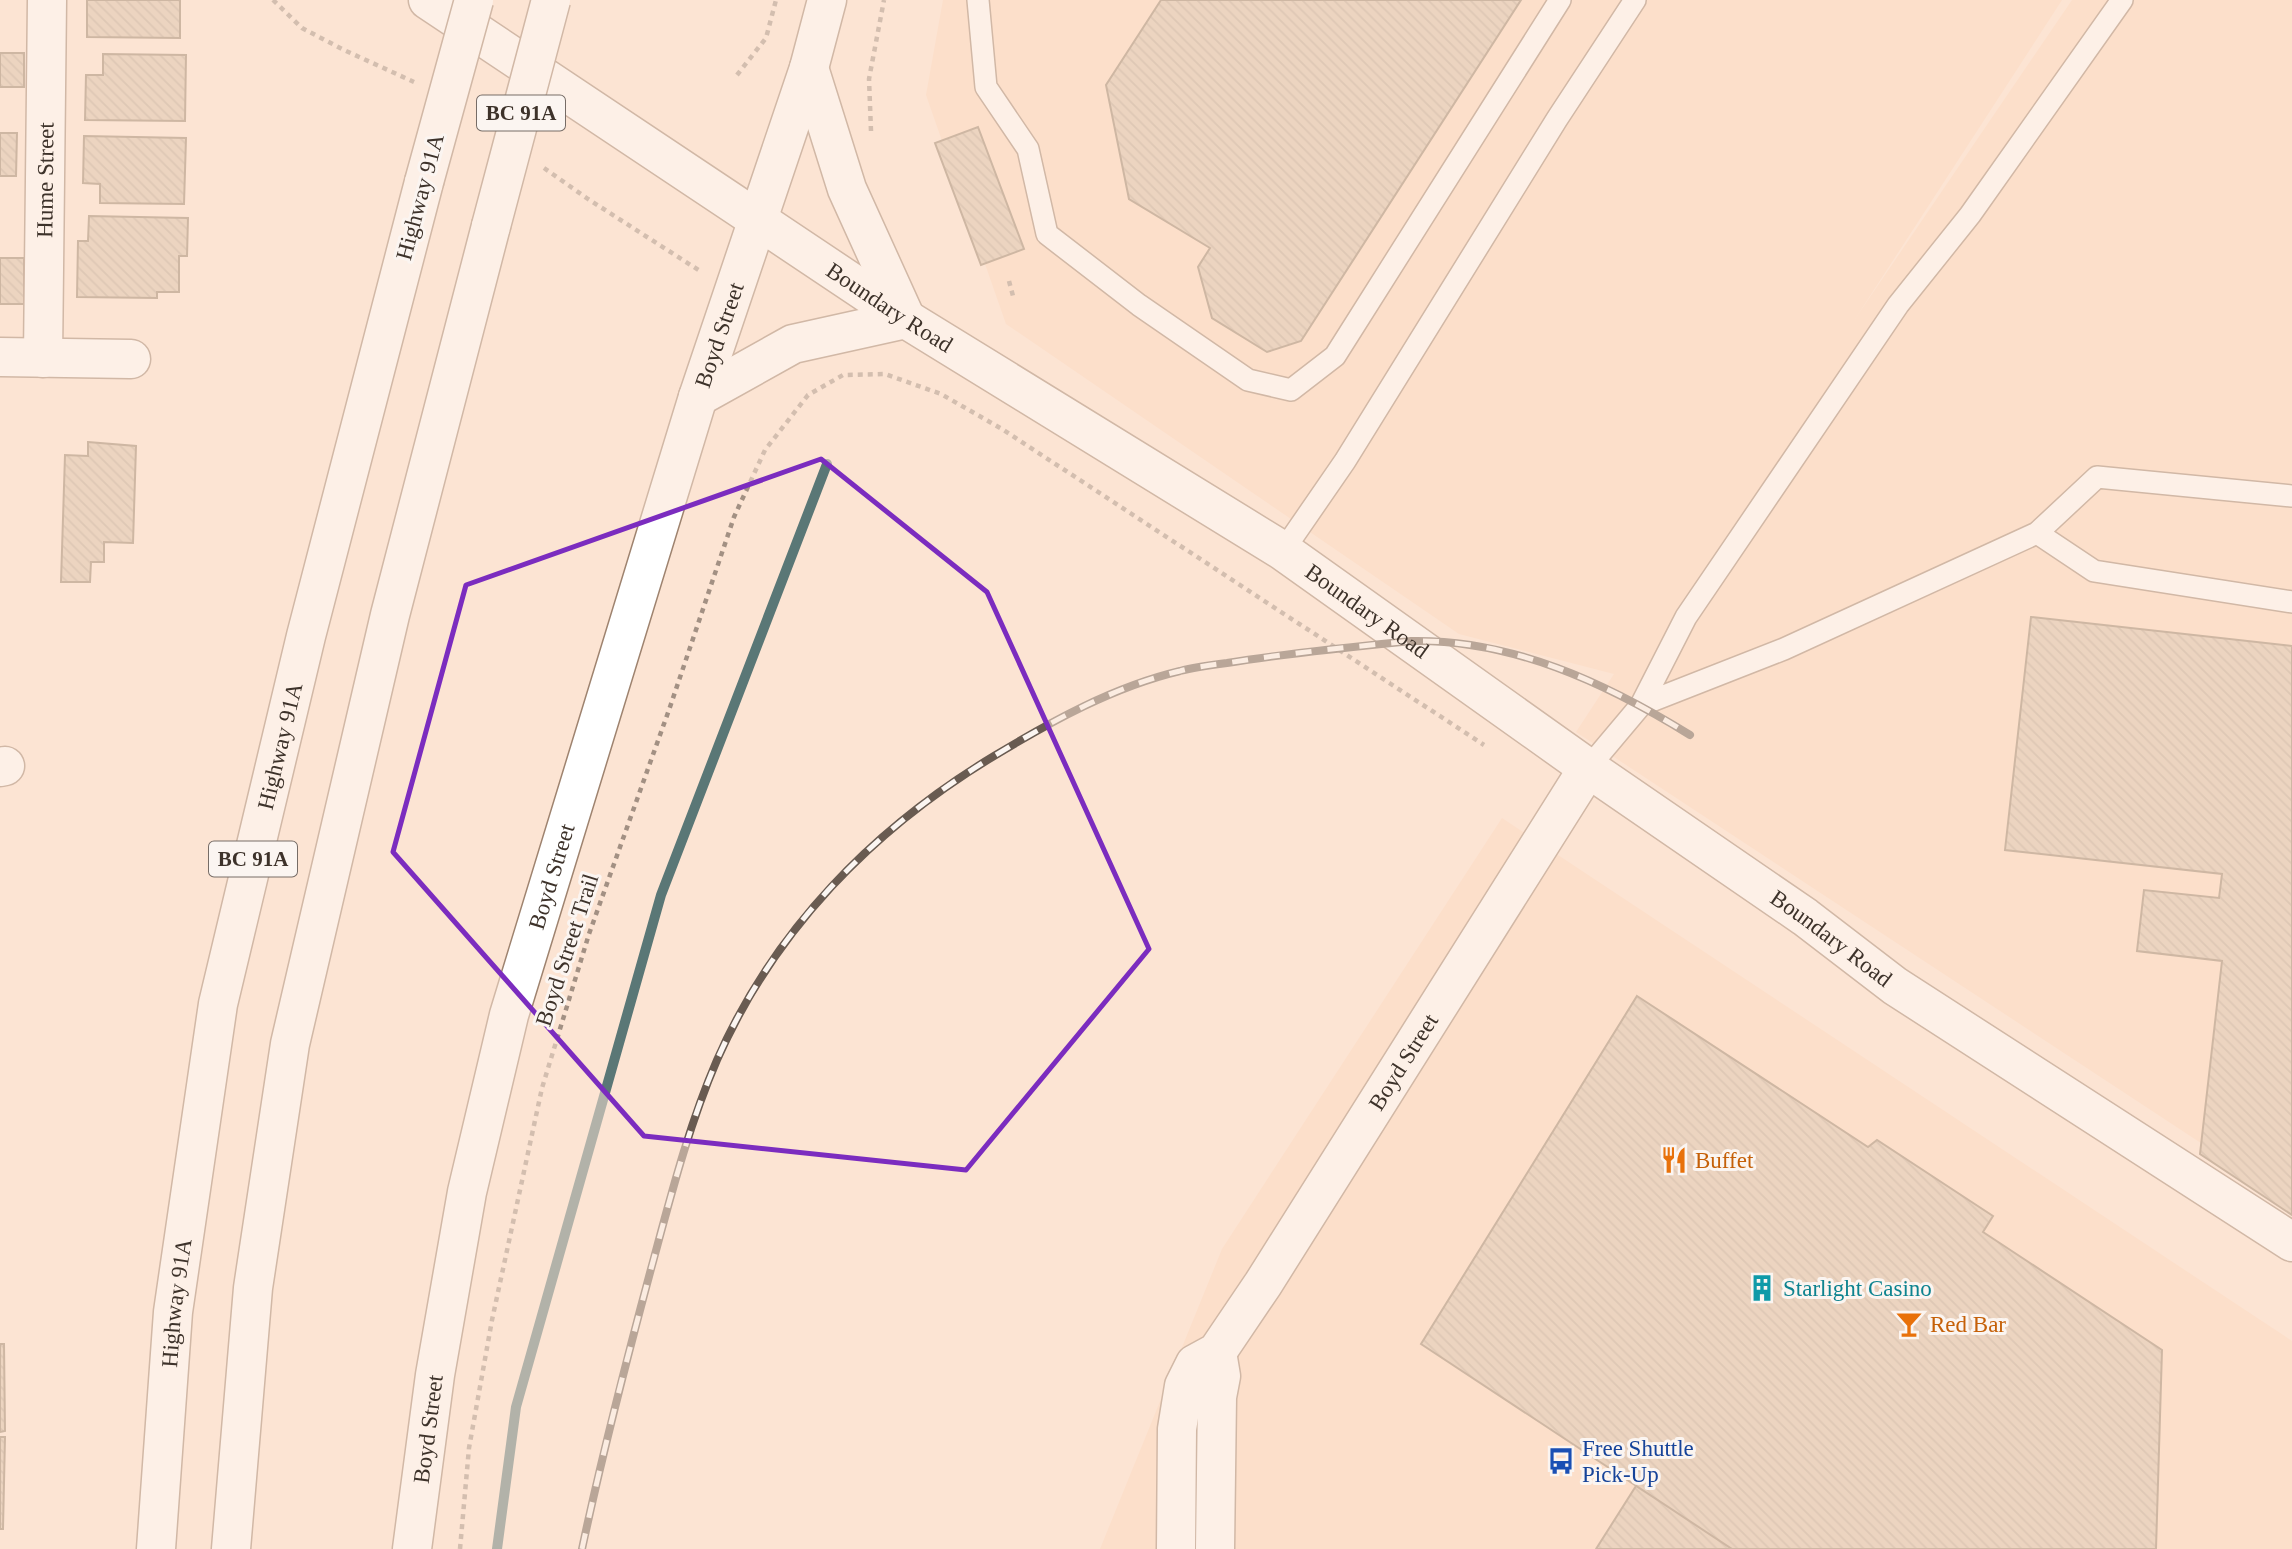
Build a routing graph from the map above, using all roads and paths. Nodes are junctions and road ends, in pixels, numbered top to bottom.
1 (47, 0) edge
2 (428, 0) edge
3 (474, 0) edge
4 (551, 0) edge
5 (776, 0) edge
6 (827, 0) edge
7 (884, 0) edge
8 (978, 0) edge
9 (1560, 0) edge
10 (1635, 0) edge
11 (2122, 0) edge
12 (809, 68) junction
13 (737, 75) dead end
14 (872, 141) dead end
15 (758, 220) junction
16 (1009, 281) dead end
17 (1013, 296) dead end
18 (906, 319) junction
19 (0, 357) edge
20 (43, 358) junction
21 (131, 359) dead end
22 (808, 395) dead end
23 (698, 397) junction
24 (2292, 496) edge
25 (2037, 533) junction
26 (1283, 551) junction
27 (2292, 602) edge
28 (1641, 705) junction
29 (1588, 768) junction
30 (2292, 1242) edge
31 (1217, 1352) junction
32 (156, 1549) edge
33 (231, 1549) edge
34 (412, 1549) edge
35 (460, 1549) edge
36 (1176, 1549) edge
37 (1215, 1549) edge

1 - 20 main road, Hume Street
2 - 15 main road, Boundary Road
3 - 32 main road, Highway 91A / BC 91A, bridge
4 - 33 main road, BC 91A, bridge
5 - 13 path
6 - 12 main road, Boyd Street
7 - 14 path
8 - 9 lane
10 - 26 lane
11 - 28 lane
12 - 15 main road, Boyd Street
12 - 18 main road
15 - 18 main road, Boundary Road
15 - 23 main road, Boyd Street
16 - 17 path
18 - 23 main road
18 - 26 main road, Boundary Road
19 - 20 main road
20 - 21 main road
22 - 35 path, Boyd Street Trail
23 - 34 main road, Boyd Street
24 - 25 lane
25 - 27 lane
25 - 28 lane
26 - 29 main road, Boundary Road
28 - 29 lane
29 - 30 main road, Boundary Road
29 - 31 main road, Boyd Street
31 - 36 main road, Boyd Street
31 - 37 main road

